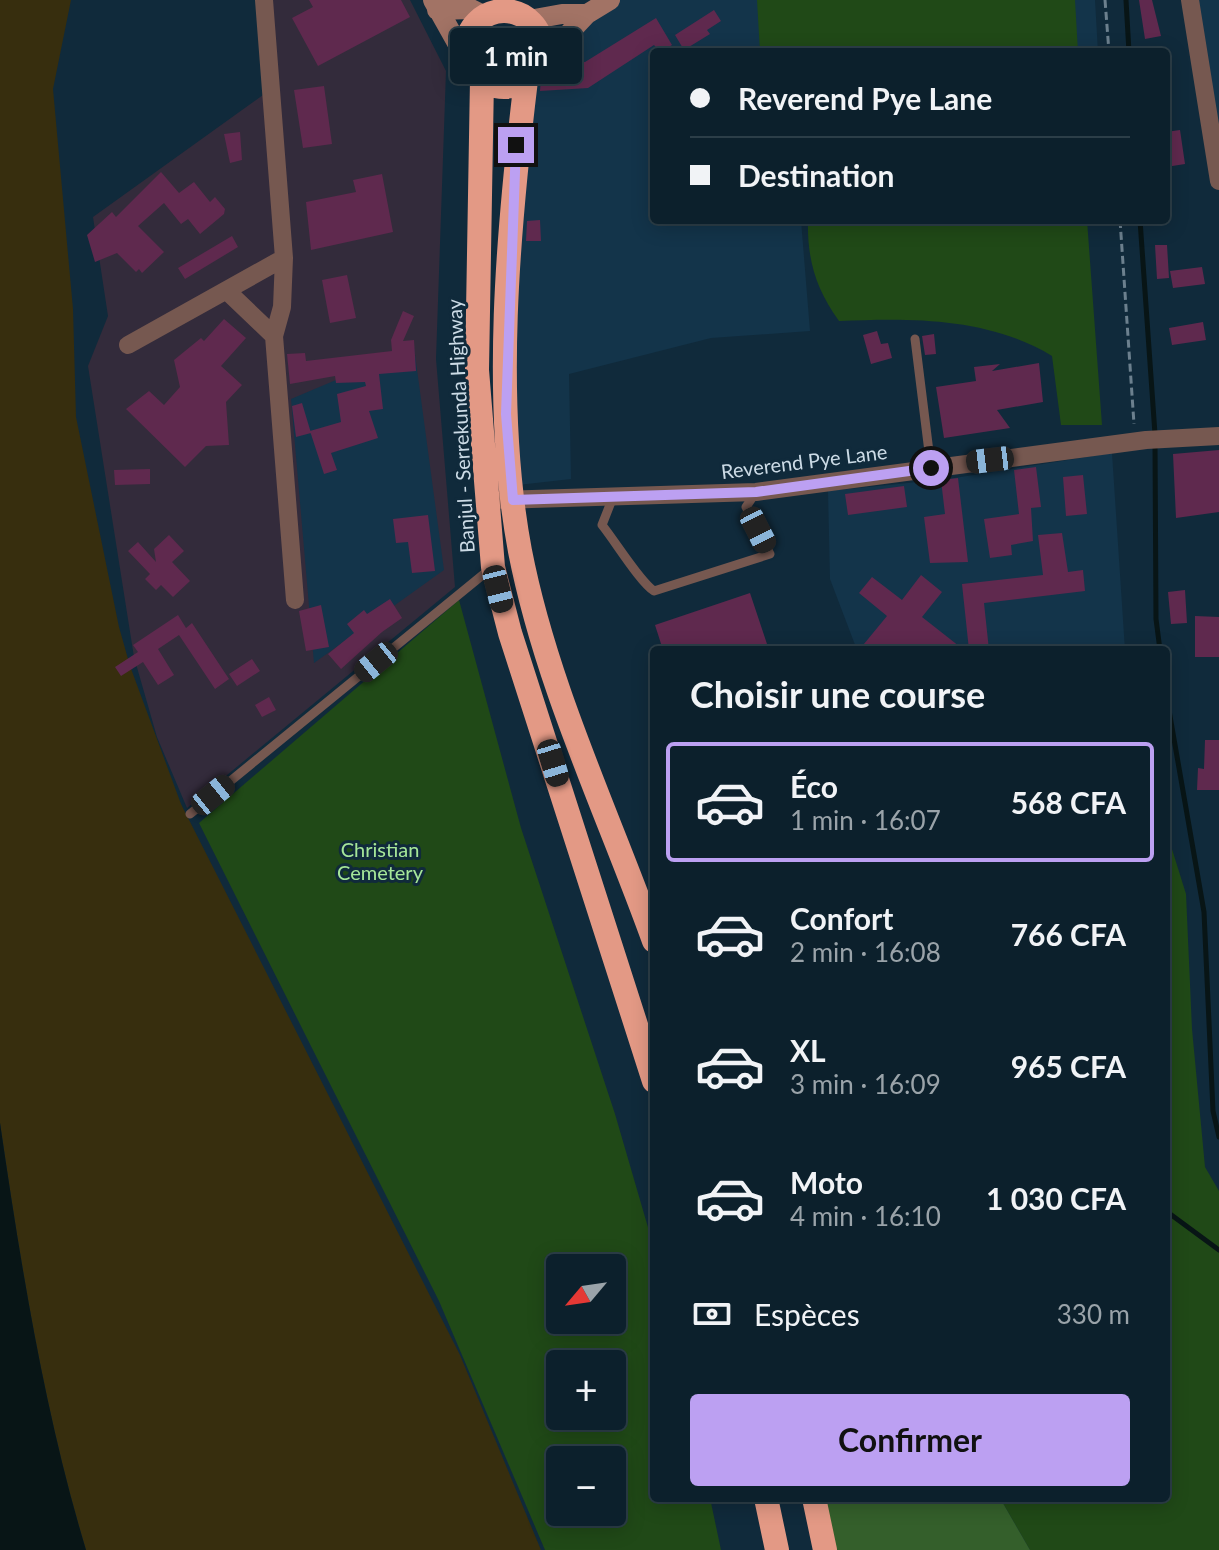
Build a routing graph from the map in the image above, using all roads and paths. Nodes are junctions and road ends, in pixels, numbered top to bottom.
1 (264, 0) edge
2 (610, 0) edge
3 (1105, 0) edge
4 (1190, 0) edge
5 (435, 5) edge
6 (510, 10) edge
7 (587, 14) junction
8 (1109, 48) edge
9 (476, 72) junction
10 (532, 72) junction
11 (1219, 181) edge
12 (1120, 224) edge
13 (284, 258) junction
14 (228, 292) junction
15 (274, 336) junction
16 (915, 339) dead end
17 (128, 345) dead end
18 (1219, 436) edge
19 (1141, 441) junction
20 (931, 468) junction
21 (756, 492) junction
22 (613, 497) junction
23 (485, 500) junction
24 (513, 500) junction
25 (493, 567) junction
26 (295, 600) dead end
27 (190, 814) dead end
28 (620, 847) junction
29 (584, 866) junction
30 (650, 930) edge
31 (650, 1069) edge
32 (767, 1502) edge
33 (815, 1502) edge
34 (777, 1550) edge
35 (825, 1550) edge

1 - 13 street
2 - 7 street
3 - 8 path
4 - 11 street
5 - 6 street
5 - 9 street
6 - 7 street
6 - 9 highway
6 - 10 highway
7 - 10 street
9 - 10 highway
9 - 23 highway, Banjul - Serrekunda Highway
10 - 24 highway
12 - 19 path
13 - 14 street
13 - 15 street
14 - 15 street
14 - 17 street
15 - 26 street
16 - 20 lane
18 - 19 street, Reverend Pye Lane
19 - 20 street, Reverend Pye Lane
20 - 21 street, Reverend Pye Lane
21 - 22 street, Reverend Pye Lane
21 - 22 lane
22 - 24 street, Reverend Pye Lane
23 - 24 street, Reverend Pye Lane
23 - 25 highway, Banjul - Serrekunda Highway
24 - 28 highway
25 - 27 lane
25 - 29 highway, Banjul - Serrekunda Highway
28 - 29 highway
28 - 30 highway
29 - 31 highway, Banjul - Serrekunda Highway
32 - 34 highway
33 - 35 highway

